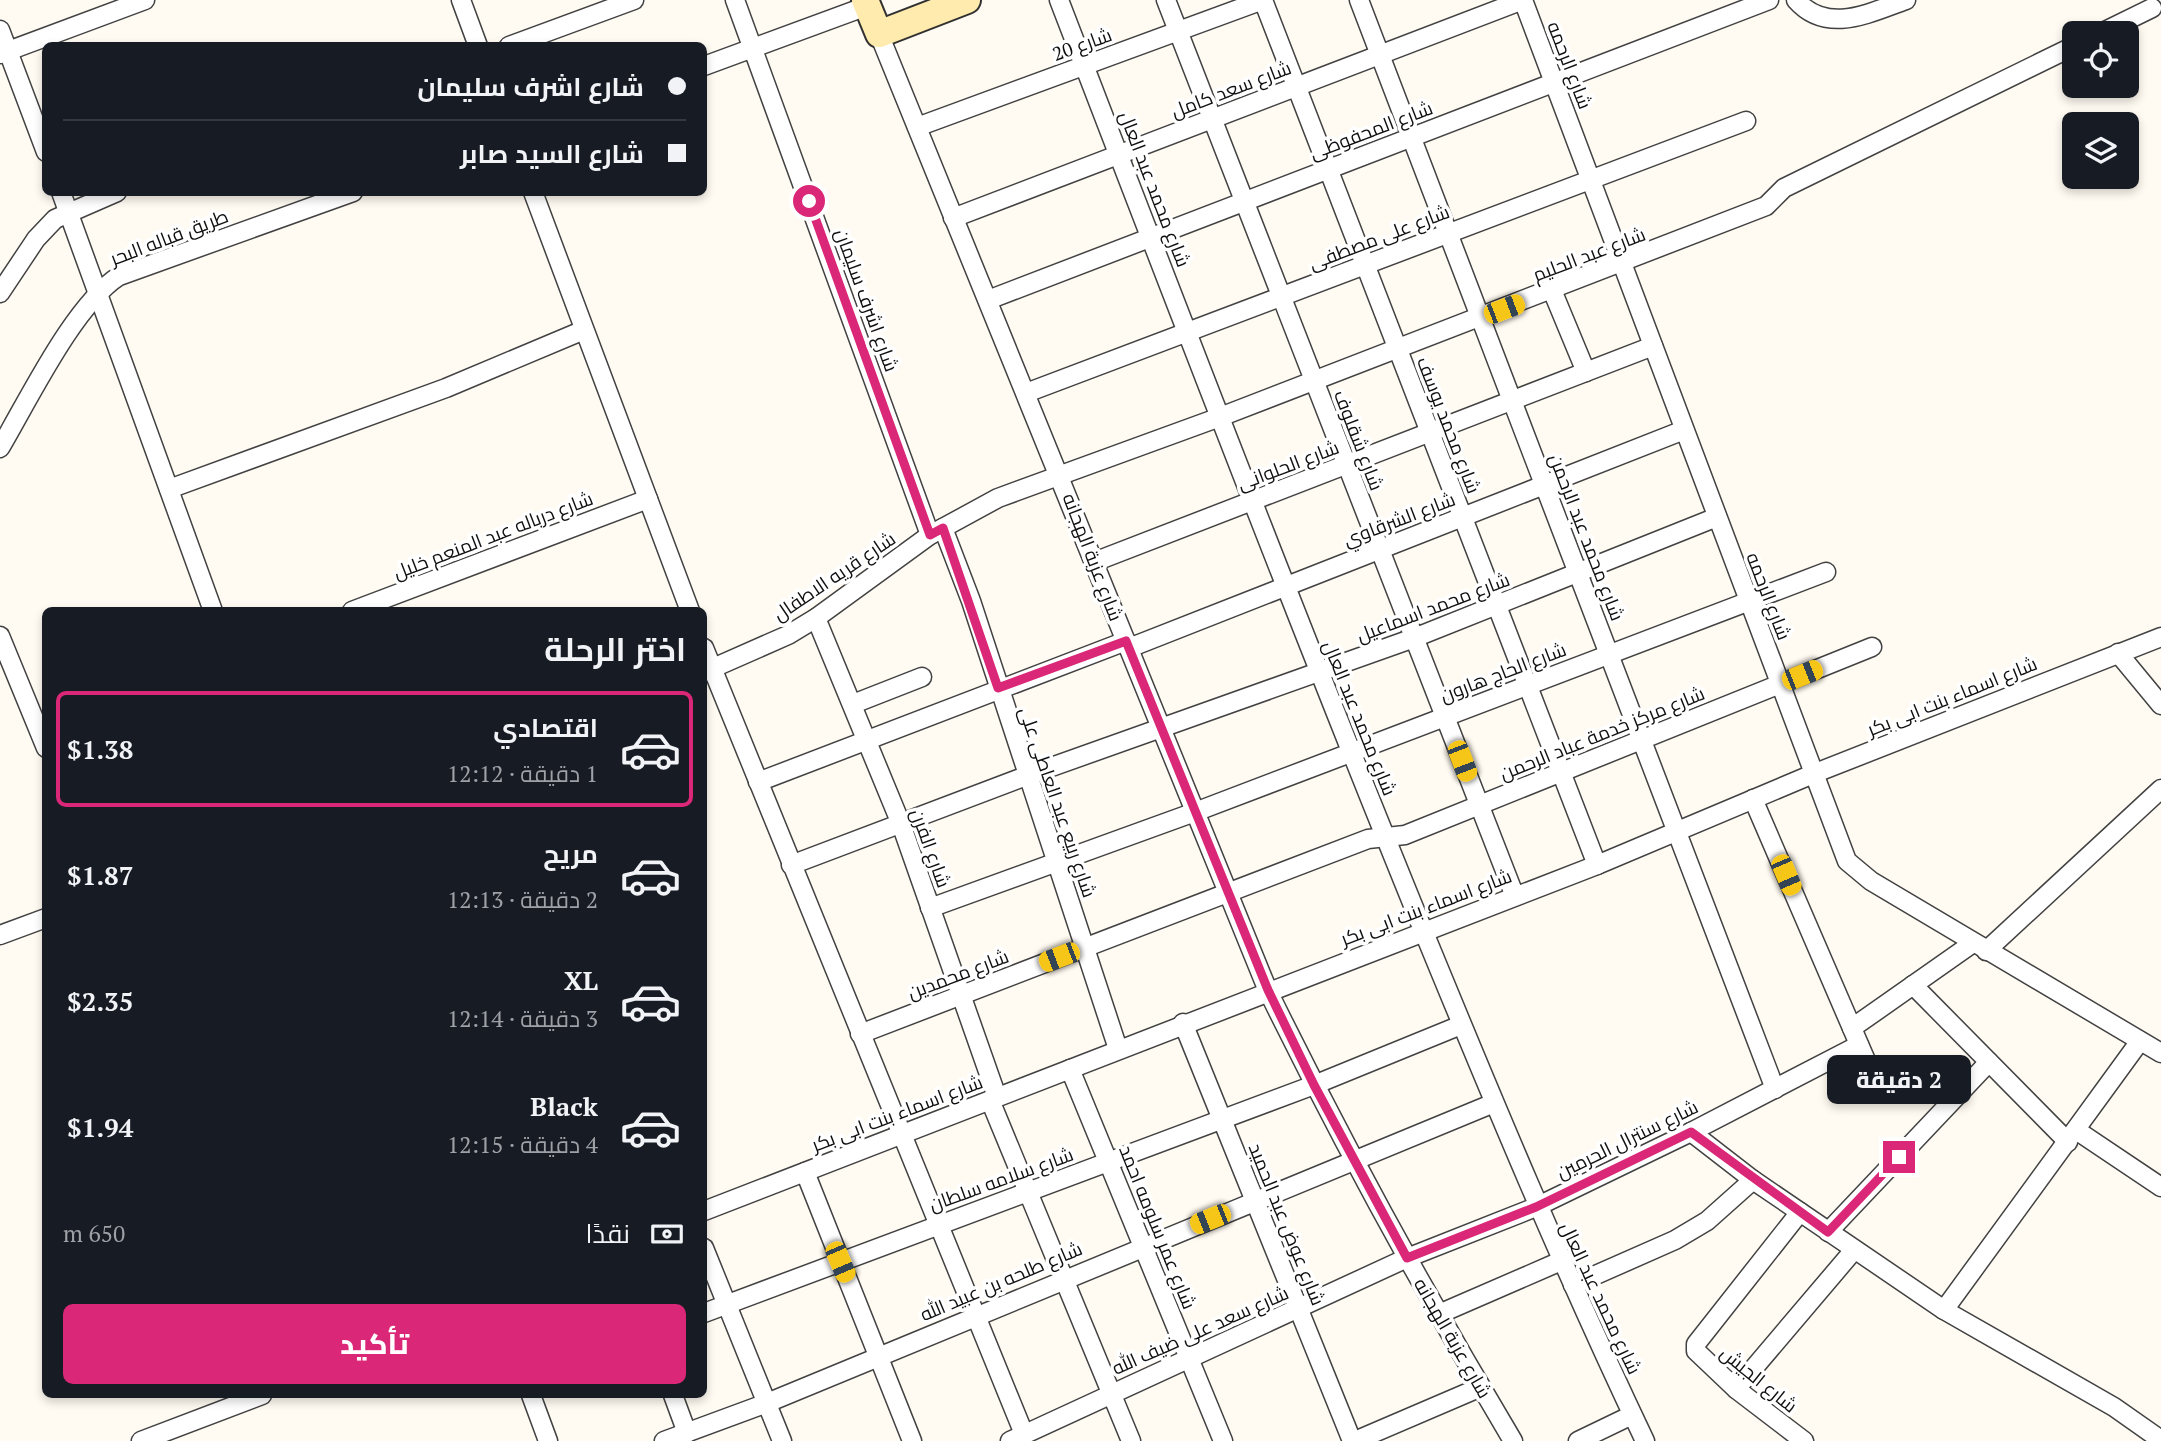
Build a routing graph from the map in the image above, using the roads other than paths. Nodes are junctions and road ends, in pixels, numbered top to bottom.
1 (145, 0) edge
2 (461, 0) edge
3 (634, 0) edge
4 (735, 0) edge
5 (967, 0) edge
6 (1059, 0) edge
7 (1166, 0) edge
8 (1263, 0) edge
9 (1359, 0) edge
10 (1523, 0) edge
11 (1769, 0) edge
12 (1796, 0) edge
13 (1906, 0) edge
14 (866, 3) edge
15 (2153, 10) edge
16 (2128, 21) edge
17 (0, 30) edge
18 (1178, 31) junction
19 (879, 34) junction
20 (477, 42) edge
21 (520, 42) edge
22 (752, 47) junction
23 (4, 52) edge
24 (2062, 52) edge
25 (1380, 55) junction
26 (707, 64) edge
27 (1084, 66) junction
28 (1554, 83) junction
29 (1297, 86) junction
30 (1212, 119) junction
31 (1746, 121) dead end
32 (917, 127) junction
33 (1411, 137) junction
34 (42, 142) edge
35 (1118, 154) junction
36 (1329, 169) junction
37 (1590, 180) junction
38 (62, 196) edge
39 (107, 196) edge
40 (342, 196) edge
41 (534, 196) edge
42 (1244, 201) junction
43 (68, 211) junction
44 (953, 218) junction
45 (1448, 234) junction
46 (1151, 237) junction
47 (1622, 264) junction
48 (1365, 265) junction
49 (1552, 290) junction
50 (96, 292) junction
51 (0, 293) edge
52 (1281, 297) junction
53 (988, 300) junction
54 (1480, 318) junction
55 (584, 330) junction
56 (1187, 332) junction
57 (1653, 346) junction
58 (1398, 349) junction
59 (1586, 372) junction
60 (1314, 381) junction
61 (1027, 393) junction
62 (1512, 401) junction
63 (1220, 417) junction
64 (1684, 430) junction
65 (1430, 432) junction
66 (0, 448) edge
67 (1346, 464) junction
68 (1060, 475) junction
69 (1544, 485) junction
70 (169, 489) junction
71 (648, 499) junction
72 (1252, 501) junction
73 (1462, 517) junction
74 (1717, 517) junction
75 (937, 531) junction
76 (1380, 549) junction
77 (1094, 562) junction
78 (1826, 572) dead end
79 (1578, 573) junction
80 (1285, 586) junction
81 (1748, 602) junction
82 (1496, 605) junction
83 (212, 607) edge
84 (363, 607) edge
85 (688, 607) edge
86 (816, 618) junction
87 (0, 636) edge
88 (2161, 637) edge
89 (1414, 638) junction
90 (1127, 645) junction
91 (1871, 647) dead end
92 (2118, 653) junction
93 (1609, 655) junction
94 (708, 671) edge
95 (1319, 673) junction
96 (922, 677) dead end
97 (1779, 684) junction
98 (1528, 686) junction
99 (998, 688) junction
100 (853, 705) junction
101 (2161, 705) edge
102 (1445, 717) junction
103 (1162, 728) junction
104 (42, 738) edge
105 (868, 740) junction
106 (1642, 740) junction
107 (1351, 753) junction
108 (1561, 772) junction
109 (1813, 774) junction
110 (1026, 776) junction
111 (758, 782) junction
112 (2161, 789) edge
113 (1753, 799) junction
114 (1480, 805) junction
115 (1195, 812) junction
116 (901, 824) junction
117 (1676, 831) junction
118 (1385, 837) junction
119 (1056, 861) junction
120 (1597, 864) junction
121 (791, 865) junction
122 (1228, 891) junction
123 (1514, 894) junction
124 (930, 908) junction
125 (42, 919) edge
126 (1423, 930) junction
127 (0, 934) edge
128 (1084, 947) junction
129 (1980, 947) junction
130 (1913, 985) junction
131 (1268, 990) junction
132 (961, 995) junction
133 (1183, 1023) junction
134 (1461, 1025) junction
135 (1852, 1028) junction
136 (860, 1034) junction
137 (2140, 1041) junction
138 (1859, 1045) junction
139 (1118, 1049) junction
140 (2161, 1053) edge
141 (1989, 1062) junction
142 (1070, 1069) junction
143 (1314, 1085) junction
144 (1877, 1086) dead end
145 (1775, 1089) junction
146 (993, 1098) junction
147 (1494, 1103) junction
148 (1222, 1119) junction
149 (1691, 1132) junction
150 (901, 1134) junction
151 (2072, 1136) junction
152 (1354, 1161) junction
153 (1108, 1162) junction
154 (805, 1172) junction
155 (1753, 1180) junction
156 (2161, 1187) edge
157 (1027, 1192) junction
158 (1255, 1201) junction
159 (1536, 1207) junction
160 (707, 1210) edge
161 (1800, 1212) junction
162 (938, 1225) junction
163 (1828, 1232) junction
164 (1143, 1246) junction
165 (1854, 1250) junction
166 (707, 1255) edge
167 (1407, 1258) junction
168 (1562, 1261) junction
169 (840, 1262) junction
170 (1062, 1279) junction
171 (1573, 1285) junction
172 (727, 1304) junction
173 (1298, 1308) junction
174 (1944, 1310) junction
175 (707, 1312) edge
176 (1439, 1314) junction
177 (974, 1316) junction
178 (879, 1355) junction
179 (1189, 1358) junction
180 (1481, 1387) junction
181 (1736, 1389) junction
182 (1110, 1393) junction
183 (254, 1398) edge
184 (532, 1398) edge
185 (674, 1398) edge
186 (767, 1402) junction
187 (1632, 1415) junction
188 (687, 1433) junction
189 (1017, 1437) edge
190 (1797, 1440) edge
191 (2161, 1440) edge
192 (141, 1441) edge
193 (548, 1441) edge
194 (664, 1441) edge
195 (782, 1441) edge
196 (912, 1441) edge
197 (1131, 1441) edge
198 (1223, 1441) edge
199 (1354, 1441) edge
200 (1513, 1441) edge
201 (1578, 1441) edge
202 (1644, 1441) edge

1 - 23 street
2 - 20 street
3 - 21 street
4 - 22 street, شارع اشرف سليمان
5 - 19 street
6 - 27 street, شارع محمد عبد العال
7 - 18 street, شارع شقلوف
8 - 18 street, شارع 20
8 - 29 street, شارع محمد يوسف
9 - 25 street, شارع محمد عبد الرحمن
10 - 25 street, شارع سعد كامل
10 - 28 street, شارع الرحمه
11 - 28 street, شارع المحفوظى
12 - 13 street
14 - 19 street, شارع عزبة الهجانه
14 - 22 street
15 - 16 street
17 - 23 street
18 - 27 street, شارع 20
18 - 30 street, شارع شقلوف
19 - 32 street, شارع عزبة الهجانه
22 - 26 street
22 - 75 street, شارع اشرف سليمان
23 - 34 street
24 - 47 street, شارع عبد الحليم
25 - 29 street, شارع سعد كامل
25 - 33 street, شارع محمد عبد الرحمن
27 - 32 street, شارع 20
27 - 35 street, شارع محمد عبد العال
28 - 33 street, شارع المحفوظى
28 - 37 street, شارع الرحمه
29 - 30 street, شارع سعد كامل
29 - 36 street, شارع محمد يوسف
30 - 35 street, شارع سعد كامل
30 - 42 street, شارع شقلوف
31 - 37 street, شارع على مصطفى
32 - 44 street, شارع عزبة الهجانه
33 - 36 street, شارع المحفوظى
33 - 45 street, شارع محمد عبد الرحمن
35 - 44 street, شارع سعد كامل
35 - 46 street, شارع محمد عبد العال
36 - 42 street, شارع المحفوظى
36 - 48 street, شارع محمد يوسف
37 - 45 street, شارع على مصطفى
37 - 47 street, شارع الرحمه
38 - 43 street
39 - 43 street
40 - 50 street, طريق قباله البحر
41 - 55 street
42 - 46 street, شارع المحفوظى
42 - 52 street, شارع شقلوف
43 - 50 street
43 - 51 street
44 - 53 street, شارع عزبة الهجانه
45 - 48 street, شارع على مصطفى
45 - 54 street, شارع محمد عبد الرحمن
46 - 53 street, شارع المحفوظى
46 - 56 street, شارع محمد عبد العال
47 - 49 street, شارع عبد الحليم
47 - 57 street, شارع الرحمه
48 - 52 street, شارع على مصطفى
48 - 58 street, شارع محمد يوسف
49 - 54 street, شارع عبد الحليم
49 - 59 street
50 - 66 street, طريق قباله البحر
50 - 70 street
52 - 56 street, شارع على مصطفى
52 - 60 street, شارع شقلوف
53 - 61 street, شارع عزبة الهجانه
54 - 58 street, شارع عبد الحليم
54 - 62 street, شارع محمد عبد الرحمن
55 - 70 street
55 - 71 street
56 - 61 street, شارع على مصطفى
56 - 63 street, شارع محمد عبد العال
57 - 59 street, شارع الحلوانى
57 - 64 street, شارع الرحمه
58 - 60 street, شارع عبد الحليم
58 - 65 street, شارع محمد يوسف
59 - 62 street, شارع الحلوانى
60 - 63 street, شارع عبد الحليم
60 - 67 street, شارع شقلوف
61 - 68 street, شارع عزبة الهجانه
62 - 65 street, شارع الحلوانى
62 - 69 street, شارع محمد عبد الرحمن
63 - 68 street, شارع عبد الحليم
63 - 72 street, شارع محمد عبد العال
64 - 69 street, شارع الشرقاوي
64 - 74 street, شارع الرحمه
65 - 67 street, شارع الحلوانى
65 - 73 street, شارع محمد يوسف
67 - 72 street, شارع الحلوانى
67 - 76 street, شارع شقلوف
68 - 75 street, شارع قريه الاطفال
68 - 77 street, شارع عزبة الهجانه
69 - 73 street, شارع الشرقاوي
69 - 79 street, شارع محمد عبد الرحمن
70 - 83 street
71 - 84 street, شارع درباله عبد المنعم خليل
71 - 85 street
72 - 77 street, شارع الحلوانى
72 - 80 street, شارع محمد عبد العال
73 - 76 street, شارع الشرقاوي
73 - 82 street, شارع محمد يوسف
74 - 79 street, شارع محمد اسماعيل
74 - 81 street, شارع الرحمه
75 - 86 street, شارع قريه الاطفال
75 - 99 street, شارع ربيع عبد العاطى على
76 - 80 street, شارع الشرقاوي
76 - 89 street, شارع شقلوف
77 - 90 street, شارع عزبة الهجانه
78 - 81 street, شارع الحاج هارون
79 - 82 street, شارع محمد اسماعيل
79 - 93 street, شارع محمد عبد الرحمن
80 - 90 street, شارع الشرقاوي
80 - 95 street, شارع محمد عبد العال
81 - 93 street, شارع الحاج هارون
81 - 97 street, شارع الرحمه
82 - 89 street, شارع محمد اسماعيل
82 - 98 street, شارع محمد يوسف
86 - 94 street, شارع قريه الاطفال
86 - 100 street, شارع الفرن
87 - 104 street
88 - 92 street, شارع اسماء بنت ابى بكر
89 - 95 street, شارع محمد اسماعيل
89 - 102 street, شارع شقلوف
90 - 99 street, شارع الشرقاوي
90 - 103 street, شارع عزبة الهجانه
91 - 97 street, شارع مركز خدمة عباد الرحمن
92 - 101 street
92 - 109 street, شارع اسماء بنت ابى بكر
93 - 98 street, شارع الحاج هارون
93 - 106 street, شارع محمد عبد الرحمن
94 - 111 street
95 - 103 street, شارع محمد اسماعيل
95 - 107 street, شارع محمد عبد العال
96 - 100 street
97 - 106 street, شارع مركز خدمة عباد الرحمن
97 - 109 street, شارع الرحمه
98 - 102 street, شارع الحاج هارون
98 - 108 street, شارع محمد يوسف
99 - 105 street, شارع الشرقاوي
99 - 110 street, شارع ربيع عبد العاطى على
100 - 105 street, شارع الفرن
102 - 107 street, شارع الحاج هارون
102 - 114 street, شارع شقلوف
103 - 110 street, شارع محمد اسماعيل
103 - 115 street, شارع عزبة الهجانه
105 - 111 street, شارع الشرقاوي
105 - 116 street, شارع الفرن
106 - 108 street, شارع مركز خدمة عباد الرحمن
106 - 117 street, شارع محمد عبد الرحمن
107 - 115 street, شارع الحاج هارون
107 - 118 street, شارع محمد عبد العال
108 - 114 street, شارع مركز خدمة عباد الرحمن
108 - 120 street, شارع محمد يوسف
109 - 113 street, شارع اسماء بنت ابى بكر
109 - 129 street, شارع الرحمه
110 - 116 street, شارع محمد اسماعيل
110 - 119 street, شارع ربيع عبد العاطى على
111 - 121 street
112 - 129 street
113 - 117 street, شارع اسماء بنت ابى بكر
113 - 135 street
114 - 118 street, شارع مركز خدمة عباد الرحمن
114 - 123 street, شارع شقلوف
115 - 119 street, شارع الحاج هارون
115 - 122 street, شارع عزبة الهجانه
116 - 121 street, شارع محمد اسماعيل
116 - 124 street, شارع الفرن
117 - 120 street, شارع اسماء بنت ابى بكر
117 - 145 street, شارع محمد عبد الرحمن
118 - 122 street, شارع مركز خدمة عباد الرحمن
118 - 126 street, شارع محمد عبد العال
119 - 124 street, شارع الحاج هارون
119 - 128 street, شارع ربيع عبد العاطى على
120 - 123 street, شارع اسماء بنت ابى بكر
121 - 136 street
122 - 128 street, شارع محمدين
122 - 131 street, شارع عزبة الهجانه
123 - 126 street, شارع اسماء بنت ابى بكر
124 - 132 street, شارع الفرن
125 - 127 street
126 - 131 street, شارع اسماء بنت ابى بكر
126 - 134 street, شارع محمد عبد العال
128 - 132 street, شارع محمدين
128 - 139 street, شارع ربيع عبد العاطى على
129 - 130 street
129 - 137 street, شارع الرحمه
130 - 135 street
130 - 141 street
131 - 133 street, شارع اسماء بنت ابى بكر
131 - 143 street, شارع عزبة الهجانه
132 - 136 street, شارع محمدين
132 - 146 street, شارع الفرن
133 - 139 street, شارع اسماء بنت ابى بكر
133 - 148 street, شارع عوض عبد الحميد
134 - 143 street, شارع سلامه سلطان
134 - 147 street, شارع محمد عبد العال
135 - 138 street
136 - 150 street
137 - 140 street, شارع الرحمه
137 - 151 street
138 - 144 street
138 - 145 street, شارع سنترال الحرمين
139 - 142 street, شارع اسماء بنت ابى بكر
141 - 151 street
141 - 163 street
142 - 146 street, شارع اسماء بنت ابى بكر
142 - 153 street, شارع عمر سلومه احمد
143 - 148 street, شارع سلامه سلطان
143 - 152 street, شارع عزبة الهجانه
145 - 149 street, شارع سنترال الحرمين
146 - 150 street, شارع اسماء بنت ابى بكر
146 - 157 street, شارع الفرن
147 - 152 street, شارع طلحه بن عبيد الله
147 - 159 street, شارع محمد عبد العال
148 - 153 street, شارع سلامه سلطان
148 - 158 street, شارع عوض عبد الحميد
149 - 155 street
149 - 159 street, شارع سنترال الحرمين
150 - 154 street, شارع اسماء بنت ابى بكر
150 - 162 street
151 - 156 street
151 - 174 street
152 - 158 street, شارع طلحه بن عبيد الله
152 - 167 street, شارع عزبة الهجانه
153 - 157 street, شارع سلامه سلطان
153 - 164 street, شارع عمر سلومه احمد
154 - 160 street, شارع اسماء بنت ابى بكر
154 - 169 street
155 - 161 street
155 - 171 street
157 - 162 street, شارع سلامه سلطان
157 - 170 street, شارع الفرن
158 - 164 street, شارع طلحه بن عبيد الله
158 - 173 street, شارع عوض عبد الحميد
159 - 167 street, شارع سنترال الحرمين
159 - 168 street, شارع محمد عبد العال
161 - 163 street
161 - 181 street, شارع الجيش
162 - 169 street, شارع سلامه سلطان
162 - 177 street
163 - 165 street
164 - 170 street, شارع طلحه بن عبيد الله
164 - 179 street, شارع عمر سلومه احمد
165 - 174 street
165 - 181 street
166 - 172 street
167 - 173 street, شارع سعد على ضيف الله
167 - 176 street, شارع عزبة الهجانه
168 - 171 street, شارع محمد عبد العال
168 - 176 street
169 - 172 street, شارع سلامه سلطان
169 - 178 street
170 - 177 street, شارع طلحه بن عبيد الله
170 - 182 street, شارع الفرن
171 - 187 street, شارع محمد عبد العال
172 - 175 street, شارع سلامه سلطان
172 - 186 street
173 - 179 street, شارع سعد على ضيف الله
173 - 199 street, شارع عوض عبد الحميد
174 - 191 street
176 - 180 street, شارع عزبة الهجانه
177 - 178 street, شارع طلحه بن عبيد الله
177 - 189 street
178 - 186 street, شارع طلحه بن عبيد الله
178 - 196 street
179 - 182 street, شارع سعد على ضيف الله
179 - 198 street, شارع عمر سلومه احمد
180 - 199 street
180 - 200 street, شارع عزبة الهجانه
181 - 190 street, شارع الجيش
182 - 189 street, شارع سعد على ضيف الله
182 - 197 street, شارع الفرن
183 - 192 street
184 - 193 street
185 - 188 street
186 - 188 street, شارع طلحه بن عبيد الله
186 - 195 street
187 - 201 street
187 - 202 street, شارع محمد عبد العال
188 - 194 street, شارع طلحه بن عبيد الله

